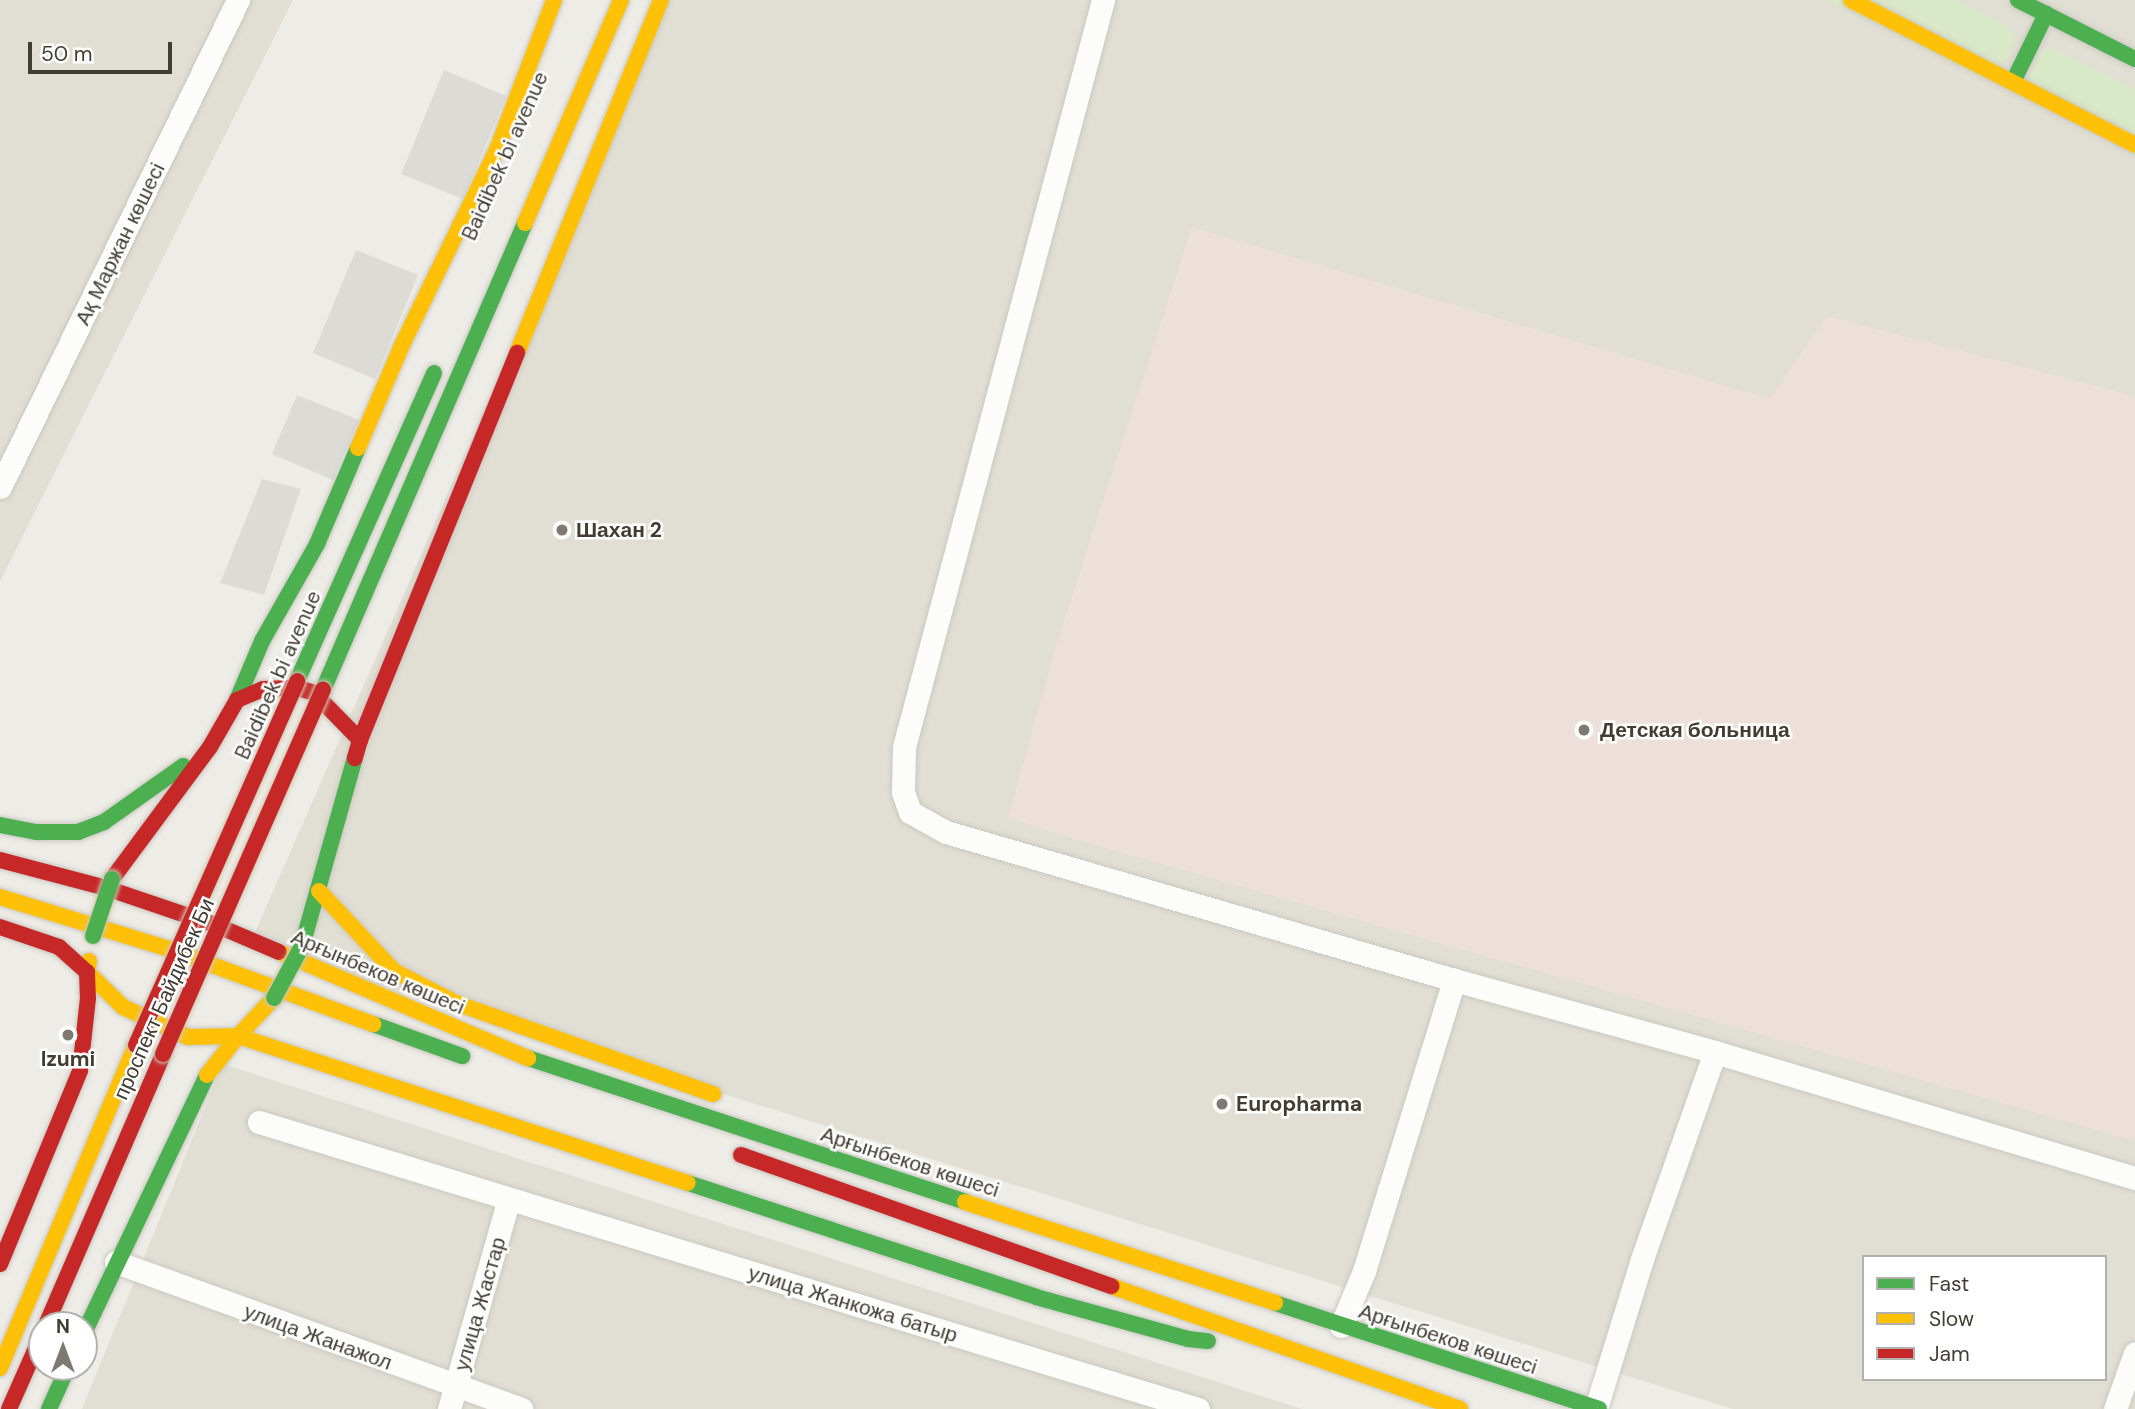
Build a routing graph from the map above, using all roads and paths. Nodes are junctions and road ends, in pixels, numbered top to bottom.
1 (238, 0) edge
2 (554, 0) edge
3 (621, 0) edge
4 (661, 0) edge
5 (1102, 0) edge
6 (1851, 0) edge
7 (2018, 0) edge
8 (2046, 14) junction
9 (2135, 59) edge
10 (2013, 82) junction
11 (2135, 145) edge
12 (438, 363) dead end
13 (0, 487) edge
14 (237, 699) junction
15 (360, 740) junction
16 (210, 747) junction
17 (0, 825) edge
18 (0, 860) edge
19 (319, 891) junction
20 (0, 897) edge
21 (0, 928) edge
22 (87, 972) junction
23 (1454, 980) junction
24 (239, 1036) junction
25 (1715, 1052) junction
26 (480, 1062) dead end
27 (724, 1098) dead end
28 (259, 1122) dead end
29 (730, 1151) dead end
30 (2135, 1178) edge
31 (509, 1199) junction
32 (1164, 1250) dead end
33 (116, 1262) junction
34 (0, 1264) edge
35 (1288, 1308) junction
36 (52, 1311) edge
37 (94, 1311) edge
38 (1341, 1326) junction
39 (1283, 1348) junction
40 (2135, 1353) edge
41 (28, 1366) edge
42 (0, 1368) edge
43 (62, 1381) edge
44 (453, 1398) edge
45 (1598, 1408) edge
46 (9, 1409) edge
47 (49, 1409) edge
48 (521, 1409) edge
49 (1198, 1409) edge
50 (1460, 1409) edge
51 (2115, 1409) edge

1 - 13 street, Ақ Маржан көшесі
2 - 14 main road
3 - 36 main road, проспект Байдибек Би, bridge
4 - 15 main road
5 - 23 street
6 - 10 main road
7 - 8 main road
8 - 9 main road
8 - 10 main road
10 - 11 main road
12 - 42 main road, Baidibek bi avenue, bridge
14 - 15 main road
14 - 16 main road
15 - 19 main road
16 - 17 main road
16 - 22 main road, bridge
18 - 35 main road, Арғынбеков көшесі
19 - 24 main road, bridge
19 - 27 main road
20 - 26 main road
21 - 22 main road
22 - 24 main road
22 - 34 main road
23 - 25 street
23 - 38 street
24 - 33 main road
24 - 39 main road
25 - 30 street
25 - 45 street
28 - 31 street, улица Жанкожа батыр
29 - 39 main road
31 - 44 street, улица Жастар
31 - 49 street, улица Жанкожа батыр
32 - 35 main road
33 - 37 main road
33 - 44 street, улица Жанажол
35 - 38 main road, Арғынбеков көшесі
38 - 45 main road, Арғынбеков көшесі
39 - 50 main road
40 - 51 street
41 - 46 main road
43 - 47 main road
44 - 48 street, улица Жанажол

